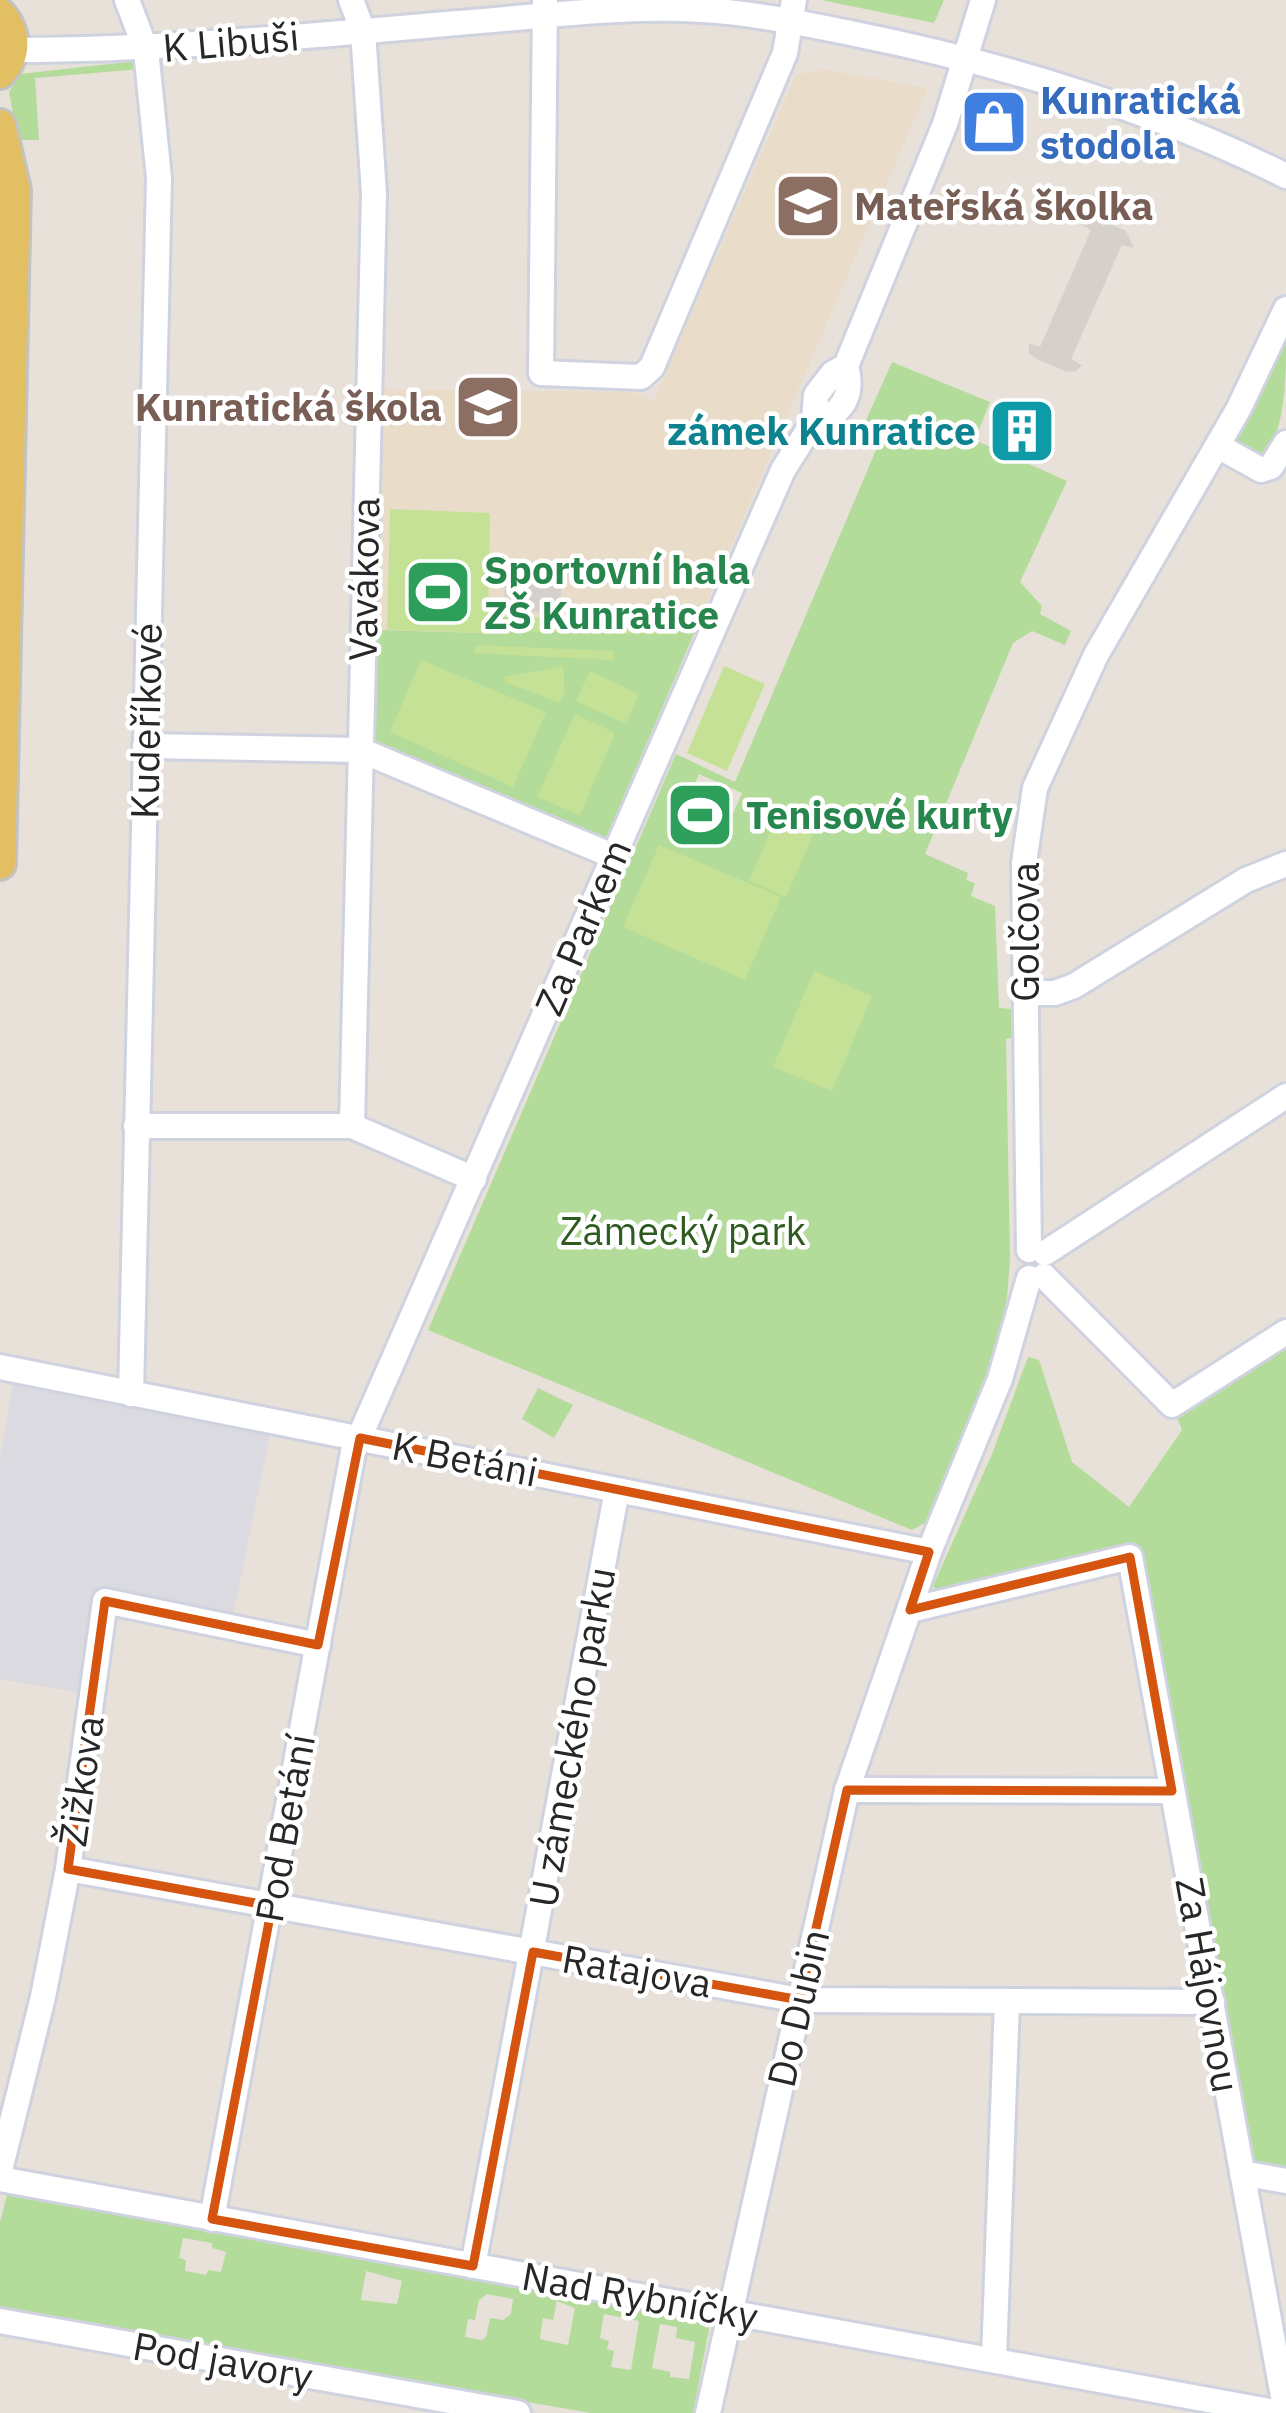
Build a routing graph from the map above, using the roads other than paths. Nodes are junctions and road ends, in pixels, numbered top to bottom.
1 (127, 0) edge
2 (351, 0) edge
3 (983, 0) edge
4 (545, 8) edge
5 (793, 11) edge
6 (0, 14) edge
7 (363, 32) junction
8 (966, 46) junction
9 (146, 50) junction
10 (6, 62) edge
11 (0, 125) edge
12 (1286, 176) edge
13 (1286, 309) edge
14 (1286, 443) edge
15 (1218, 446) junction
16 (145, 746) junction
17 (360, 750) junction
18 (614, 856) junction
19 (0, 864) edge
20 (1286, 864) edge
21 (1025, 993) junction
22 (1286, 1096) edge
23 (136, 1126) junction
24 (352, 1126) junction
25 (474, 1179) junction
26 (1037, 1264) junction
27 (1286, 1332) edge
28 (0, 1367) edge
29 (131, 1394) junction
30 (360, 1438) junction
31 (617, 1490) junction
32 (929, 1552) junction
33 (910, 1610) junction
34 (318, 1645) junction
35 (847, 1790) junction
36 (1172, 1791) junction
37 (68, 1869) junction
38 (272, 1906) junction
39 (533, 1952) junction
40 (800, 2000) junction
41 (1007, 2001) junction
42 (1212, 2002) junction
43 (1241, 2173) junction
44 (0, 2174) edge
45 (1286, 2180) edge
46 (212, 2219) junction
47 (473, 2266) junction
48 (730, 2312) junction
49 (0, 2321) edge
50 (994, 2359) junction
51 (518, 2413) edge
52 (708, 2413) edge
53 (1283, 2413) edge

1 - 9 street, Kudeříkové
2 - 7 street, Vavákova
3 - 8 street, Za Parkem
4 - 5 street, K Libuši
4 - 5 street
4 - 7 street, K Libuši
5 - 8 street, K Libuši
6 - 10 main road
7 - 9 street, K Libuši
7 - 17 street, Vavákova
8 - 12 street, K Libuši
8 - 18 street, Za Parkem
9 - 10 street, K Libuši
9 - 16 street, Kudeříkové
11 - 19 main road
13 - 15 street, Golčova
14 - 15 street
15 - 21 street, Golčova
16 - 17 street
16 - 23 street, Kudeříkové
17 - 18 street
17 - 24 street, Vavákova
18 - 25 street, Za Parkem
20 - 21 street
21 - 26 street, Golčova
22 - 26 street
23 - 24 street
23 - 29 street, Kudeříkové
24 - 25 street
25 - 30 street, Za Parkem
26 - 27 street
26 - 32 street, Golčova
28 - 29 street, K Betáni
29 - 30 street, K Betáni
30 - 31 street, K Betáni
30 - 34 street, Pod Betání
31 - 32 street, K Betáni
31 - 39 street, U zámeckého parku
32 - 33 street, Golčova
33 - 35 street, Do Dubin
33 - 36 street, Za Hájovnou
34 - 37 street, Žižkova
34 - 38 street, Pod Betání
35 - 36 street
35 - 40 street, Do Dubin
36 - 42 street, Za Hájovnou
37 - 38 street, Ratajova
37 - 44 street, Žižkova
38 - 39 street, Ratajova
38 - 46 street, Pod Betání
39 - 40 street, Ratajova
39 - 47 street, U zámeckého parku
40 - 41 street, Ratajova
40 - 48 street, Do Dubin
41 - 42 street, Ratajova
41 - 50 street
42 - 43 street, Za Hájovnou
43 - 45 street
43 - 53 street, Za Hájovnou
44 - 46 street, Nad Rybníčky
46 - 47 street, Nad Rybníčky
47 - 48 street, Nad Rybníčky
48 - 50 street, Nad Rybníčky
48 - 52 street, Do Dubin
49 - 51 street, Pod javory
50 - 53 street, Nad Rybníčky

